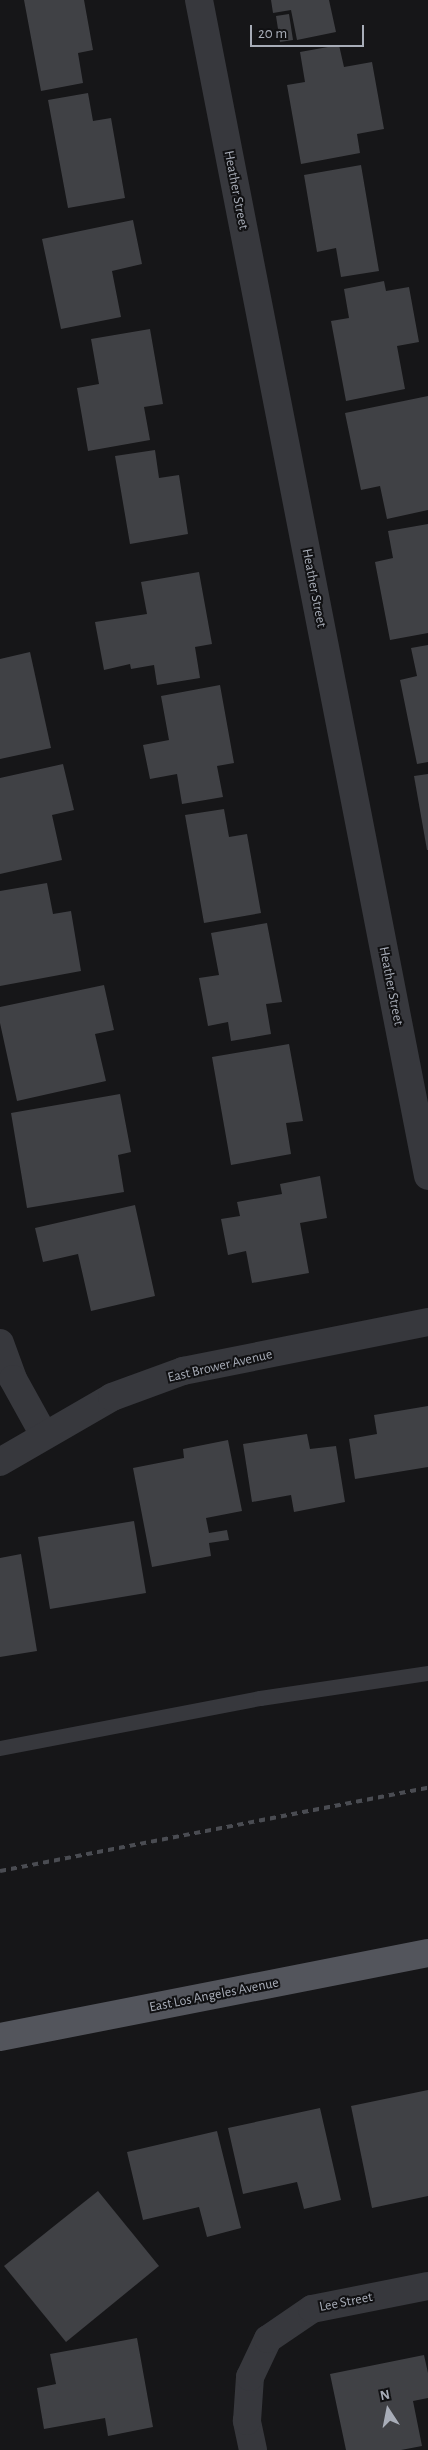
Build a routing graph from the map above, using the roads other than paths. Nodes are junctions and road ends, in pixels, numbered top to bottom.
1 (199, 0) edge
2 (428, 1176) edge
3 (428, 1322) edge
4 (0, 1343) edge
5 (44, 1435) junction
6 (0, 1462) edge
7 (428, 1673) edge
8 (0, 1748) edge
9 (428, 1953) edge
10 (0, 2037) edge
11 (428, 2286) edge
12 (253, 2450) edge

1 - 2 street, Heather Street
3 - 5 street, East Brower Avenue
4 - 5 street
5 - 6 street, East Brower Avenue
7 - 8 lane
9 - 10 main road, East Los Angeles Avenue
11 - 12 street, Lee Street

